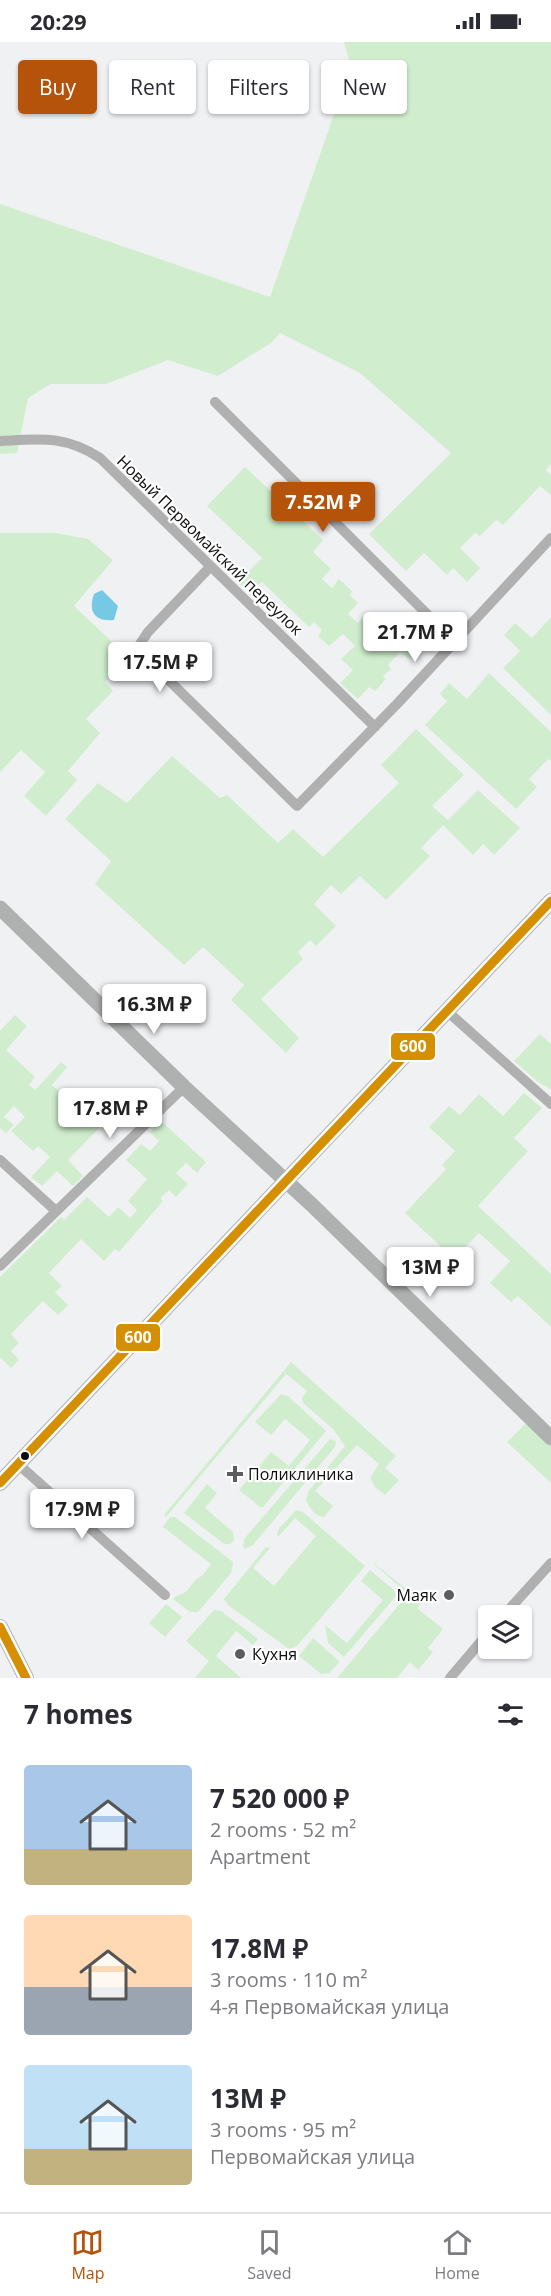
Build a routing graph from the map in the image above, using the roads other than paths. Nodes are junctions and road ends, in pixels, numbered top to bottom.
1 (215, 402) dead end
2 (0, 441) edge
3 (551, 538) edge
4 (210, 567) junction
5 (454, 641) junction
6 (375, 727) junction
7 (551, 901) edge
8 (0, 909) edge
9 (448, 1012) junction
10 (184, 1087) junction
11 (551, 1104) edge
12 (0, 1160) edge
13 (287, 1182) junction
14 (56, 1211) junction
15 (0, 1266) edge
16 (551, 1438) edge
17 (18, 1464) junction
18 (0, 1484) edge
19 (551, 1563) edge
20 (165, 1595) dead end
21 (513, 1605) edge
22 (0, 1627) edge
23 (0, 1643) edge
24 (478, 1645) edge
25 (15, 1655) junction
26 (26, 1678) edge
27 (450, 1678) edge

1 - 5 street
2 - 4 street, Новый Первомайский переулок
3 - 5 street
4 - 6 street, Новый Первомайский переулок
4 - 6 street
5 - 6 street
7 - 9 main road
8 - 10 street
9 - 11 street
9 - 13 main road
10 - 13 street
10 - 14 street
12 - 14 street
13 - 16 street
13 - 17 main road
14 - 15 street
17 - 18 main road
17 - 20 street
19 - 21 street
22 - 25 main road
23 - 25 main road
24 - 27 street
25 - 26 main road

